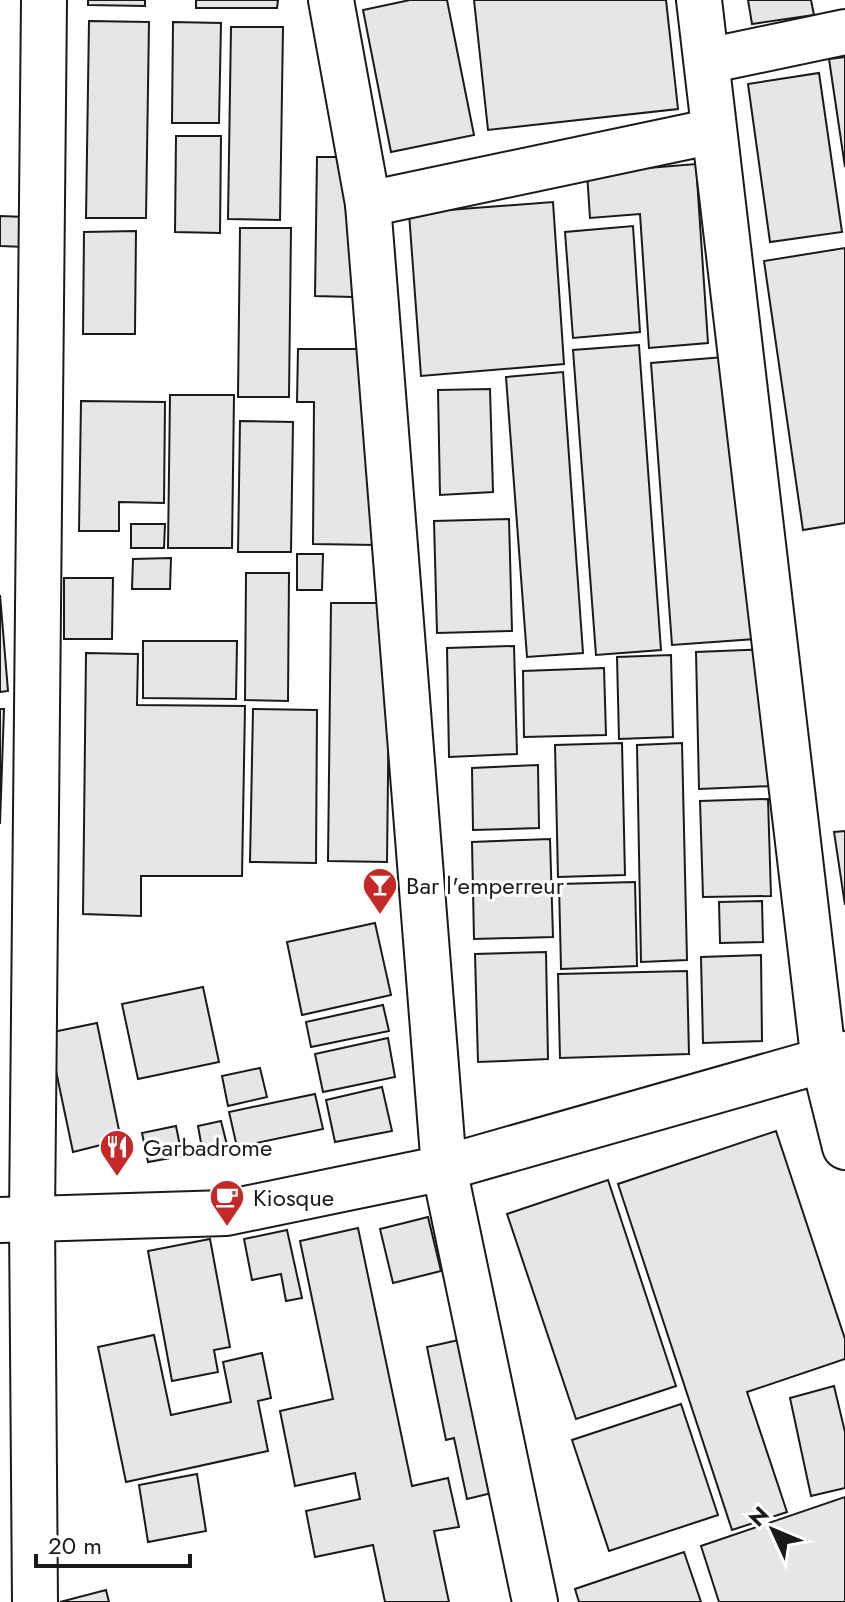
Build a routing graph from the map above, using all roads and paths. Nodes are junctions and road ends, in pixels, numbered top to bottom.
1 (44, 0) edge
2 (331, 0) edge
3 (699, 0) edge
4 (845, 32) edge
5 (707, 61) junction
6 (714, 131) junction
7 (368, 204) junction
8 (834, 1058) edge
9 (845, 1147) edge
10 (444, 1168) junction
11 (16, 1219) edge
12 (35, 1602) edge
13 (535, 1602) edge

1 - 11 street
2 - 7 street
3 - 5 street
4 - 5 street
5 - 6 street
6 - 7 street
6 - 8 street
7 - 10 street
8 - 9 street
8 - 10 street
10 - 11 street
10 - 13 street
11 - 12 street

